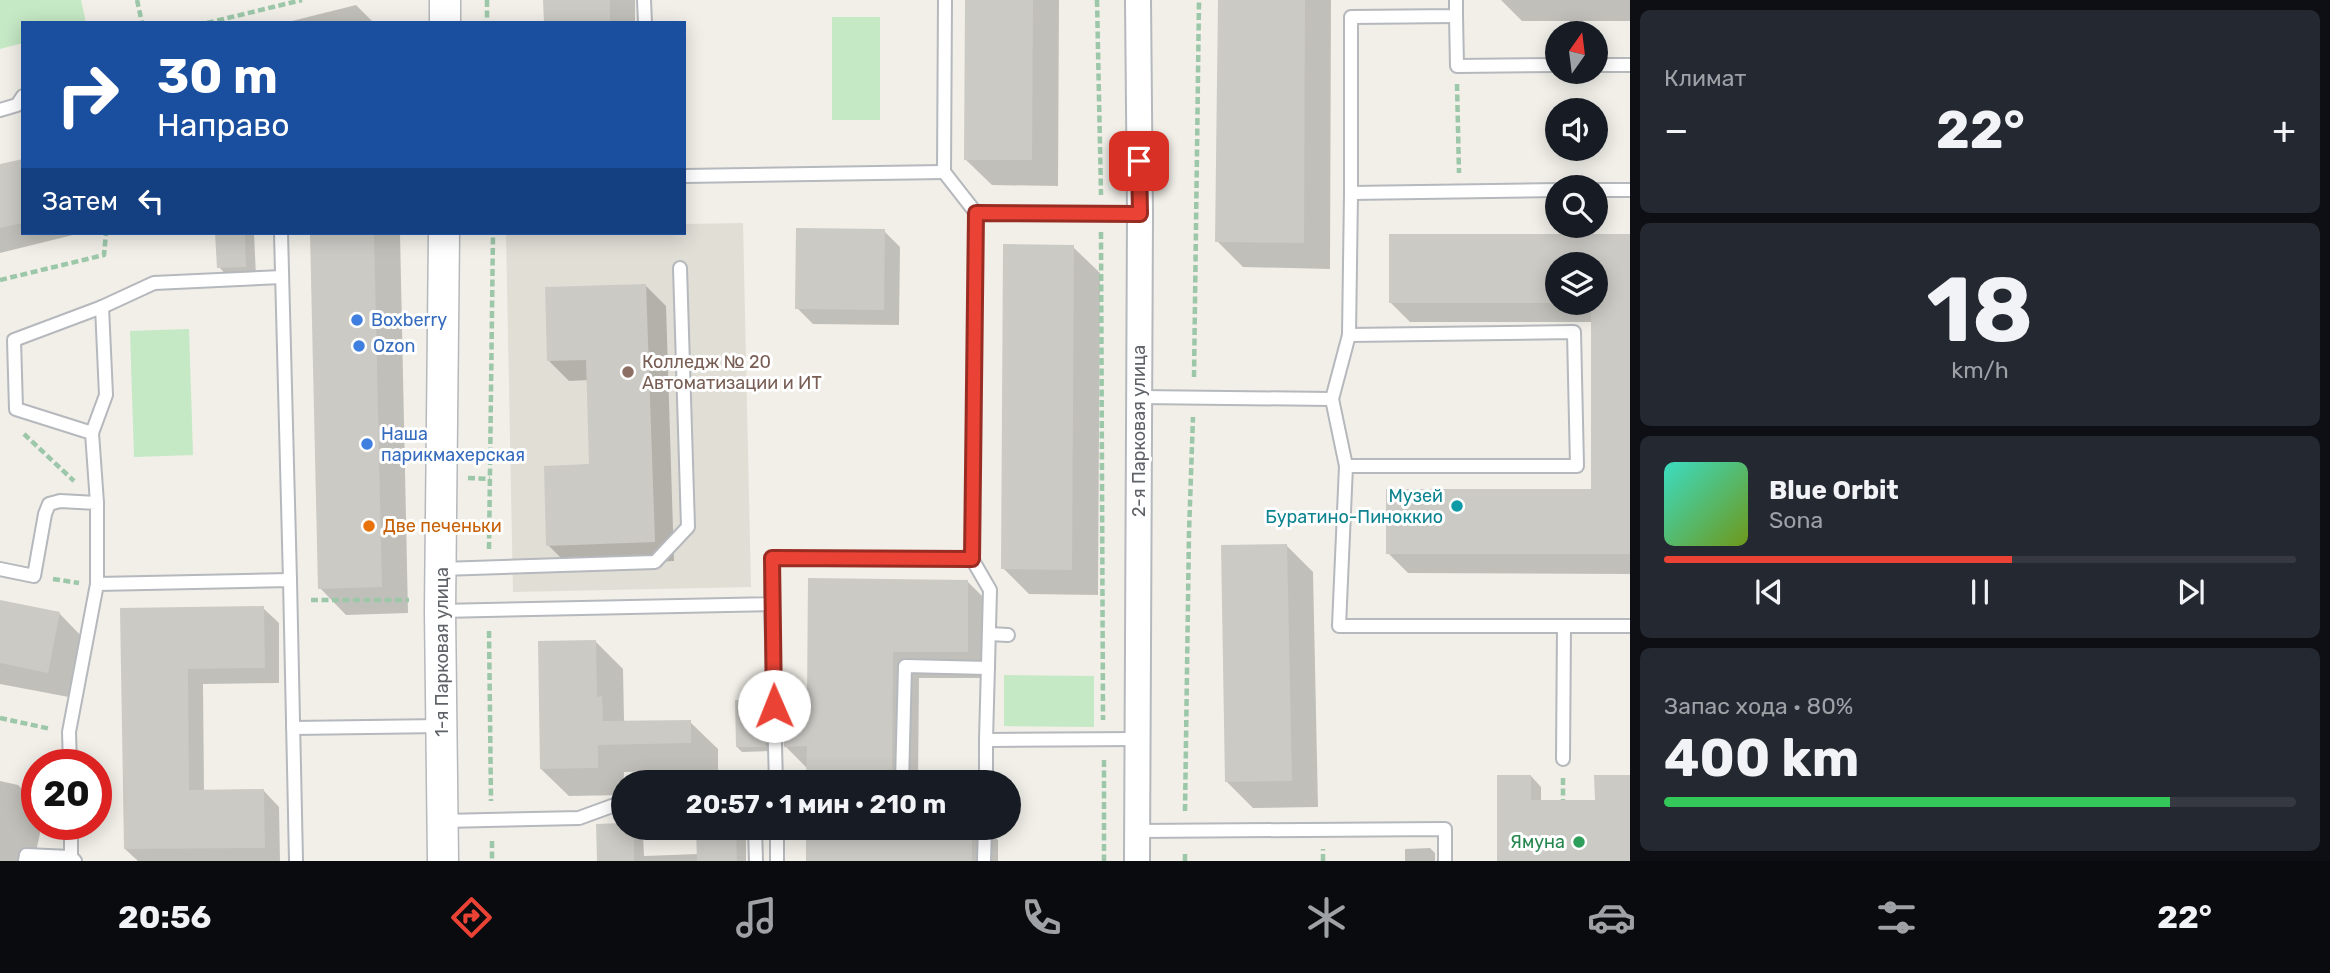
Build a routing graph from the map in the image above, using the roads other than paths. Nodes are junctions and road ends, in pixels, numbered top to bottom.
1 (445, 0) edge
2 (644, 0) edge
3 (945, 0) edge
4 (1138, 0) edge
5 (1456, 0) edge
6 (1456, 16) junction
7 (445, 21) edge
8 (645, 21) edge
9 (1545, 65) edge
10 (1608, 65) edge
11 (1630, 65) edge
12 (21, 99) edge
13 (0, 110) edge
14 (944, 172) junction
15 (686, 176) edge
16 (1545, 190) edge
17 (1608, 190) edge
18 (1630, 190) edge
19 (1351, 192) junction
20 (976, 213) junction
21 (1140, 214) junction
22 (281, 235) edge
23 (444, 235) edge
24 (680, 268) dead end
25 (282, 277) junction
26 (102, 307) junction
27 (1349, 335) junction
28 (1139, 397) junction
29 (1332, 399) junction
30 (92, 433) junction
31 (1346, 466) junction
32 (97, 503) junction
33 (972, 559) junction
34 (0, 569) edge
35 (441, 569) junction
36 (290, 580) junction
37 (97, 584) junction
38 (771, 604) junction
39 (440, 611) junction
40 (1564, 626) junction
41 (1630, 626) edge
42 (989, 634) junction
43 (1008, 635) dead end
44 (988, 668) junction
45 (442, 726) junction
46 (293, 728) junction
47 (1136, 739) junction
48 (986, 740) junction
49 (70, 749) edge
50 (1563, 759) dead end
51 (776, 770) edge
52 (902, 770) edge
53 (986, 770) edge
54 (611, 806) edge
55 (443, 821) junction
56 (1138, 831) junction
57 (72, 840) edge
58 (755, 840) edge
59 (777, 840) edge
60 (985, 840) edge
61 (73, 859) edge
62 (25, 861) edge
63 (296, 861) edge
64 (443, 861) edge
65 (756, 861) edge
66 (778, 861) edge
67 (984, 861) edge
68 (1137, 861) edge
69 (1445, 861) edge

1 - 7 street
2 - 8 lane
3 - 14 lane
4 - 21 street, 2-я Парковая улица
5 - 6 lane
6 - 9 lane
6 - 19 lane
10 - 11 lane
12 - 13 lane
14 - 15 lane
14 - 20 lane
16 - 19 lane
17 - 18 lane
19 - 27 lane
20 - 21 lane
20 - 33 lane
21 - 28 street, 2-я Парковая улица
22 - 25 lane
23 - 35 street, 1-я Парковая улица
24 - 35 lane
25 - 26 lane
25 - 36 lane
26 - 30 lane
26 - 30 lane
27 - 29 lane
27 - 31 lane
28 - 29 lane
28 - 47 street, 2-я Парковая улица
29 - 31 lane
30 - 32 lane
31 - 40 lane
32 - 34 lane
32 - 37 lane
33 - 38 lane
33 - 42 lane
35 - 39 street, 1-я Парковая улица
36 - 37 lane
36 - 46 lane
37 - 49 lane
38 - 39 lane
38 - 51 lane
39 - 45 street, 1-я Парковая улица
40 - 41 lane
40 - 50 lane
42 - 43 lane
42 - 44 lane
44 - 48 lane
44 - 52 lane
45 - 46 lane
45 - 55 street, 1-я Парковая улица
46 - 63 lane
47 - 48 lane
47 - 56 street, 2-я Парковая улица
48 - 53 lane
54 - 55 lane
55 - 64 street, 1-я Парковая улица
56 - 68 street, 2-я Парковая улица
56 - 69 lane
57 - 61 lane
58 - 65 lane
59 - 66 lane
60 - 67 lane
61 - 62 lane

